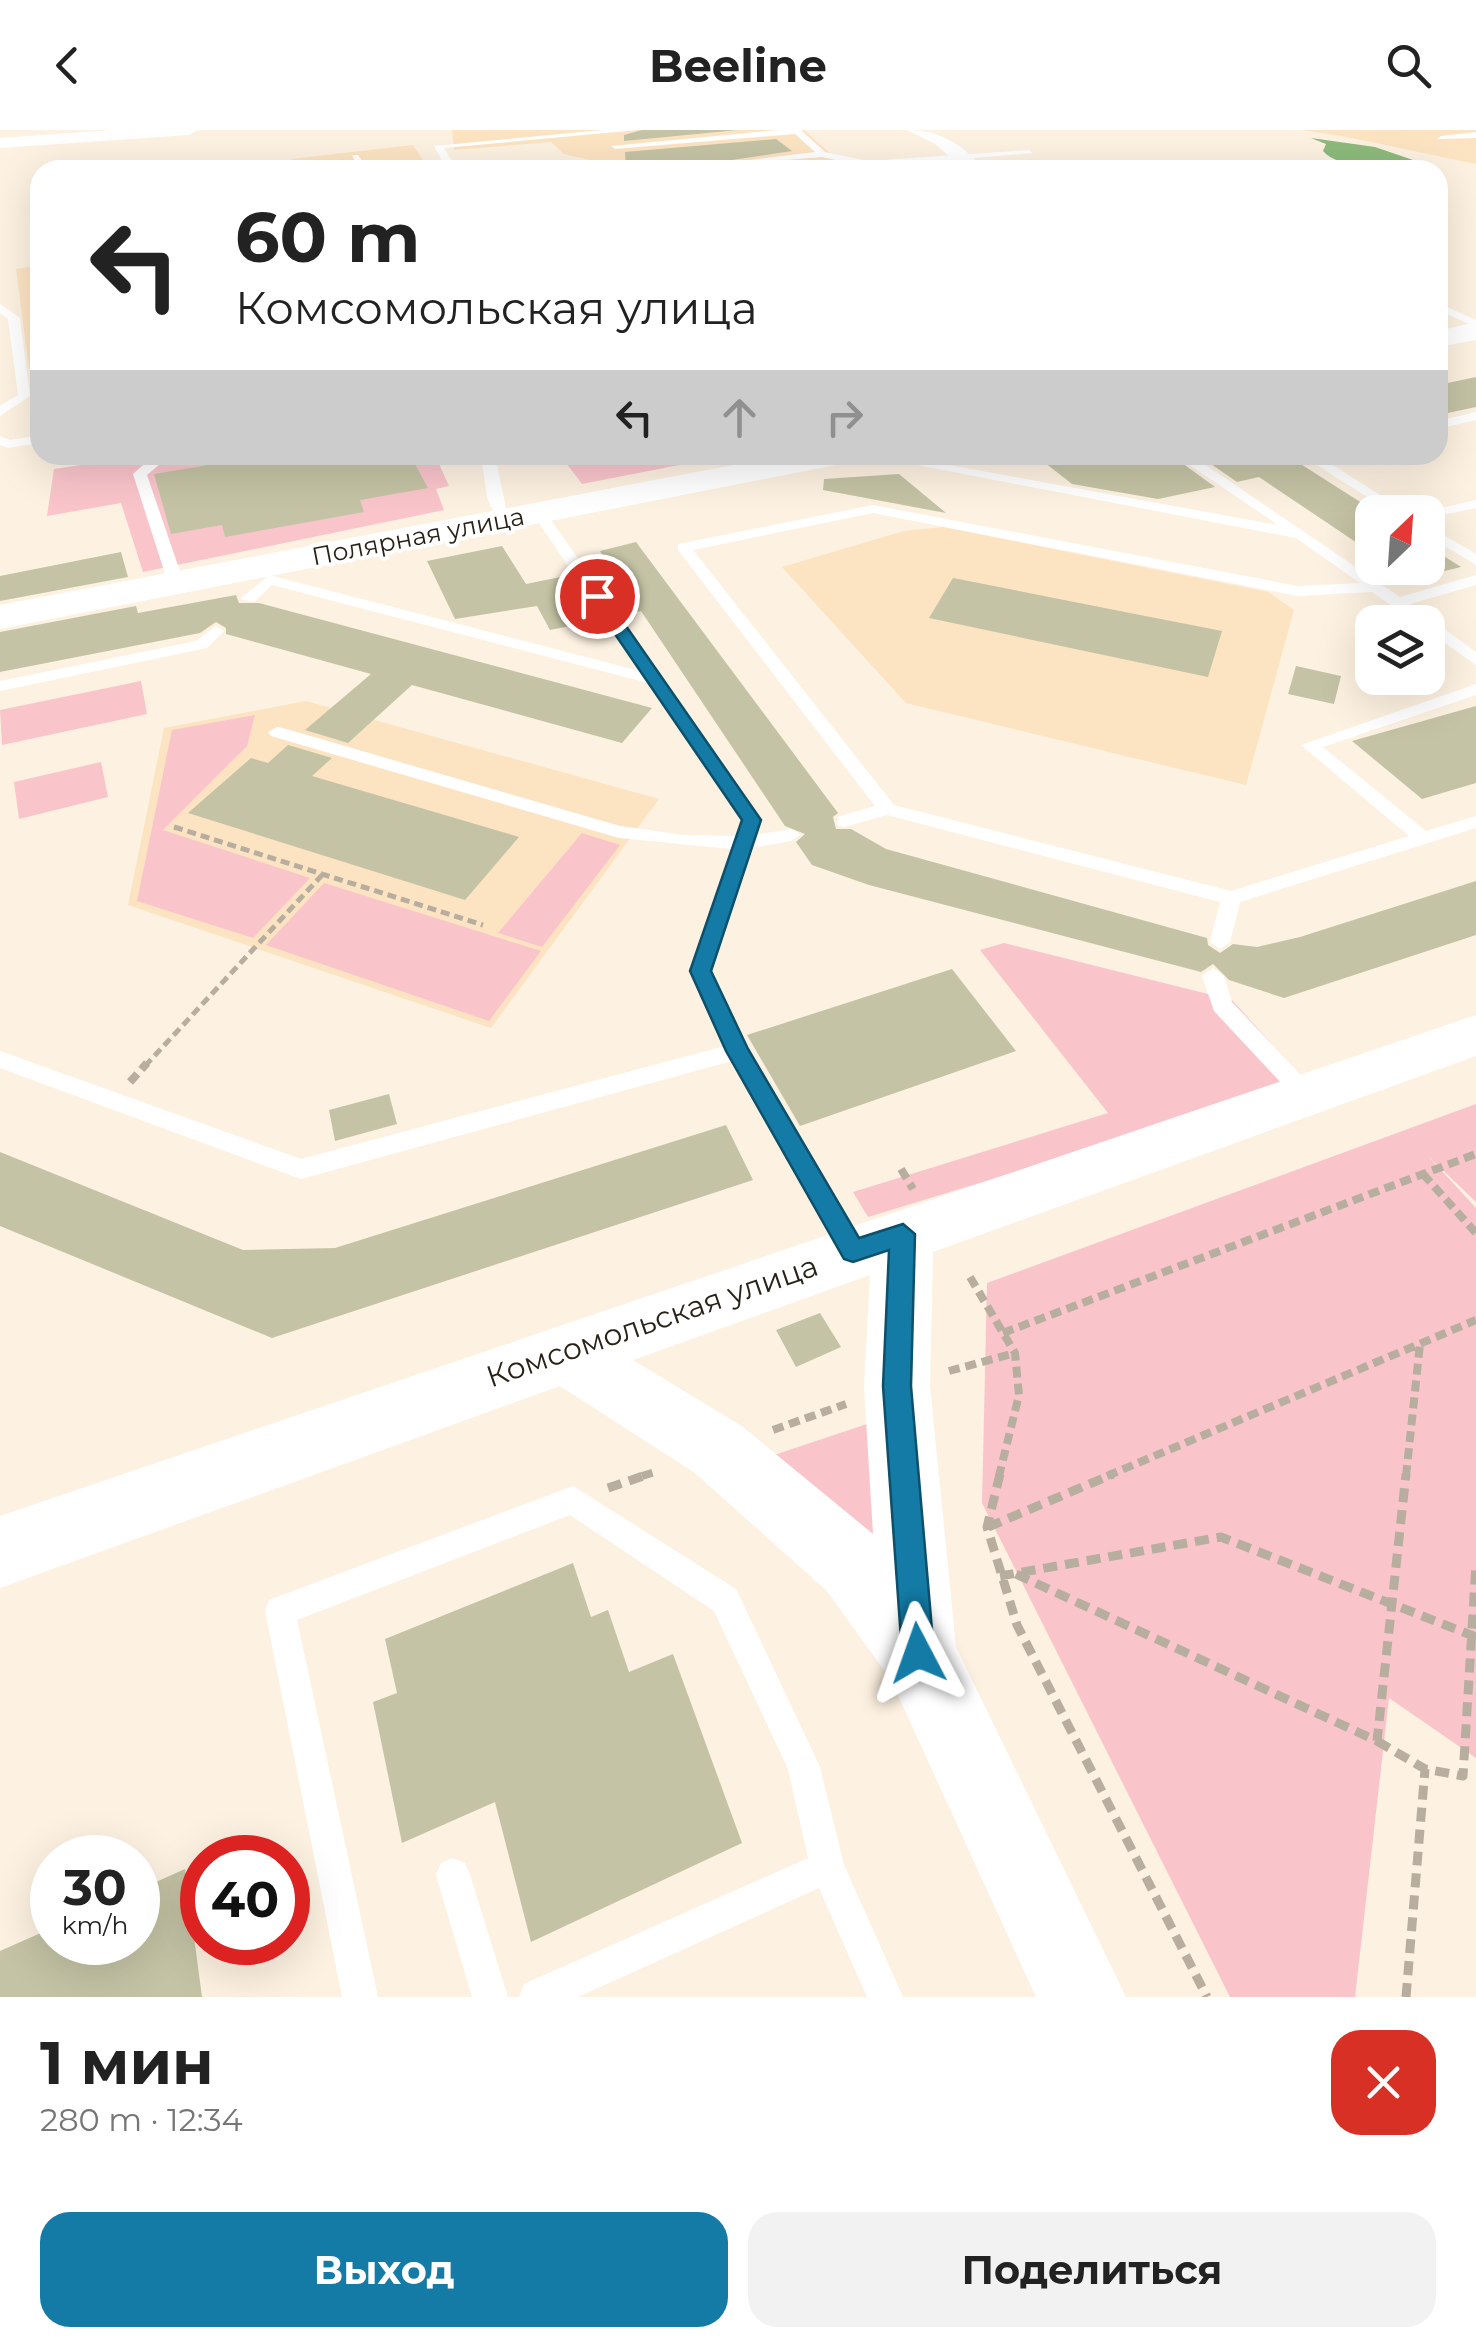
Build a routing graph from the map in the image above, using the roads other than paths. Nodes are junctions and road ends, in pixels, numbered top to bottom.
1 (188, 130) edge
2 (458, 130) edge
3 (634, 130) edge
4 (796, 130) edge
5 (916, 130) edge
6 (1476, 135) edge
7 (1441, 139) dead end
8 (0, 143) edge
9 (811, 144) junction
10 (438, 146) junction
11 (601, 147) dead end
12 (1028, 153) dead end
13 (700, 154) dead end
14 (822, 154) junction
15 (960, 156) junction
16 (355, 157) dead end
17 (357, 160) edge
18 (446, 160) edge
19 (766, 160) edge
20 (850, 160) edge
21 (914, 160) edge
22 (965, 160) edge
23 (0, 308) edge
24 (1448, 312) edge
25 (1476, 328) edge
26 (1448, 336) edge
27 (0, 412) edge
28 (1476, 416) edge
29 (1448, 423) edge
30 (30, 440) edge
31 (4, 442) edge
32 (152, 465) edge
33 (489, 465) edge
34 (785, 465) edge
35 (897, 465) edge
36 (1197, 465) edge
37 (1324, 465) edge
38 (1373, 495) edge
39 (1476, 504) edge
40 (1445, 510) edge
41 (522, 516) junction
42 (1300, 534) junction
43 (1445, 541) edge
44 (1476, 560) edge
45 (1476, 580) edge
46 (260, 582) junction
47 (176, 583) junction
48 (1375, 587) junction
49 (1398, 603) junction
50 (1401, 605) edge
51 (0, 618) edge
52 (216, 632) dead end
53 (1445, 638) edge
54 (1476, 660) edge
55 (655, 680) junction
56 (0, 686) edge
57 (1476, 689) edge
58 (277, 732) dead end
59 (887, 809) junction
60 (844, 821) dead end
61 (1476, 822) edge
62 (791, 835) dead end
63 (1423, 838) junction
64 (744, 841) junction
65 (1231, 898) junction
66 (1220, 942) dead end
67 (1213, 976) dead end
68 (1476, 1036) edge
69 (738, 1051) junction
70 (0, 1058) edge
71 (1306, 1095) junction
72 (878, 1243) junction
73 (562, 1352) junction
74 (0, 1552) edge
75 (918, 1653) junction
76 (826, 1866) junction
77 (453, 1875) dead end
78 (360, 1997) edge
79 (490, 1997) edge
80 (537, 1997) edge
81 (885, 1997) edge
82 (1082, 1997) edge

1 - 8 street
2 - 10 lane
3 - 10 lane
4 - 9 lane
4 - 11 lane
5 - 15 street
6 - 7 lane
9 - 13 lane
9 - 14 lane
10 - 18 lane
12 - 15 lane
14 - 19 lane
14 - 20 lane
15 - 21 lane
15 - 22 street
16 - 17 lane
23 - 27 lane
24 - 25 lane
25 - 26 street
28 - 29 lane
30 - 31 lane
32 - 47 lane
33 - 41 lane
34 - 41 street, Полярная улица
35 - 42 lane
36 - 42 lane
37 - 38 lane
39 - 40 lane
41 - 46 street, Полярная улица
41 - 55 lane
42 - 48 lane
43 - 44 lane
45 - 49 lane
46 - 47 street, Полярная улица
46 - 55 lane
47 - 51 street, Полярная улица
48 - 49 lane
48 - 59 lane
49 - 50 lane
52 - 56 lane
53 - 54 lane
55 - 64 lane
57 - 63 lane
58 - 64 lane
59 - 60 lane
59 - 65 lane
61 - 63 lane
62 - 64 lane
63 - 65 lane
64 - 69 lane
65 - 66 lane
67 - 71 lane
68 - 71 street, Комсомольская улица
69 - 70 lane
69 - 72 lane
71 - 72 street, Комсомольская улица
72 - 73 street, Комсомольская улица
72 - 75 street
73 - 74 street, Комсомольская улица
73 - 75 street
75 - 82 street
76 - 78 lane
76 - 80 lane
76 - 81 lane
77 - 79 lane

